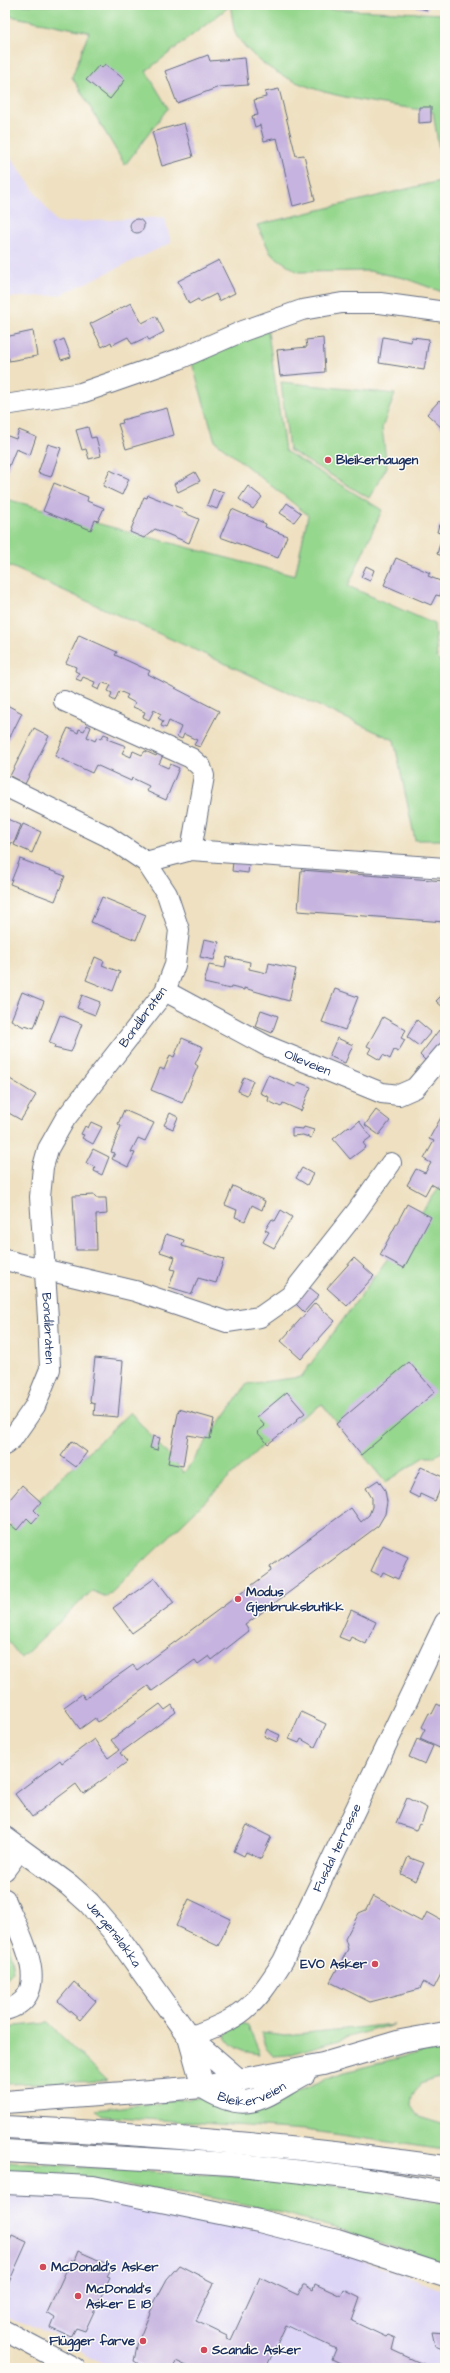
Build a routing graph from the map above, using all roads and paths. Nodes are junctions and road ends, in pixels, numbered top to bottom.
1 (445, 312) edge
2 (5, 405) edge
3 (64, 701) dead end
4 (5, 786) edge
5 (191, 850) junction
6 (146, 862) junction
7 (445, 868) edge
8 (165, 991) junction
9 (445, 1053) edge
10 (391, 1163) dead end
11 (5, 1260) edge
12 (44, 1270) junction
13 (5, 1445) edge
14 (445, 1622) edge
15 (12, 1844) edge
16 (5, 1870) edge
17 (5, 1899) edge
18 (5, 2010) edge
19 (445, 2032) edge
20 (189, 2037) junction
21 (323, 2064) junction
22 (240, 2080) junction
23 (203, 2087) junction
24 (5, 2102) edge
25 (5, 2127) edge
26 (5, 2150) edge
27 (445, 2167) edge
28 (5, 2182) edge
29 (445, 2193) edge
30 (445, 2276) edge
31 (5, 2331) edge
32 (75, 2368) edge

1 - 2 street
3 - 5 street
4 - 6 street, Bondibråten
5 - 6 street
5 - 7 street
6 - 8 street, Bondibråten
8 - 9 street, Olleveien
8 - 12 street, Bondibråten
10 - 12 street, Bondibråten
11 - 12 street
12 - 13 street, Bondibråten
14 - 20 street, Fusdal terrasse
15 - 16 street, Jørgensløkka
15 - 20 main road, Jørgensløkka
17 - 18 street
19 - 21 main road, Bleikerveien
20 - 22 main road, Jørgensløkka
20 - 23 main road, Jørgensløkka
21 - 22 main road, Bleikerveien
21 - 23 main road, Bleikerveien
22 - 23 main road, Bleikerveien
23 - 24 main road
25 - 27 main road
26 - 29 main road
28 - 30 main road
31 - 32 street

